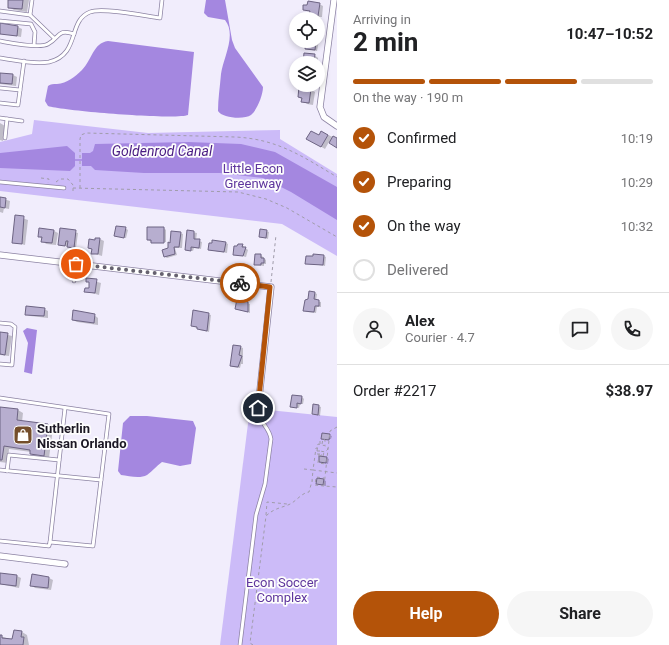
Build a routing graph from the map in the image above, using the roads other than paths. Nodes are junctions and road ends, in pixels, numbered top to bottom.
1 (32, 0) edge
2 (162, 0) edge
3 (334, 0) edge
4 (0, 11) edge
5 (30, 15) junction
6 (0, 21) edge
7 (74, 34) junction
8 (54, 38) junction
9 (0, 41) edge
10 (34, 45) junction
11 (0, 58) edge
12 (24, 61) junction
13 (0, 88) edge
14 (20, 90) junction
15 (0, 103) edge
16 (0, 118) edge
17 (7, 119) junction
18 (22, 121) dead end
19 (337, 126) edge
20 (5, 138) dead end
21 (0, 182) edge
22 (64, 188) dead end
23 (0, 255) edge
24 (76, 264) junction
25 (74, 281) dead end
26 (0, 323) edge
27 (0, 364) edge
28 (0, 398) edge
29 (65, 408) junction
30 (258, 408) joint
31 (59, 460) junction
32 (0, 470) edge
33 (6, 471) junction
34 (57, 477) junction
35 (101, 480) junction
36 (0, 541) edge
37 (50, 542) junction
38 (0, 556) edge
39 (65, 564) dead end
40 (240, 645) edge

1 - 5 lane
2 - 7 lane
3 - 19 street
4 - 5 lane
5 - 8 lane
6 - 10 lane
7 - 8 lane
7 - 12 lane
8 - 10 lane
9 - 10 lane
11 - 12 lane
12 - 14 lane
13 - 14 lane
14 - 15 lane
16 - 17 lane
17 - 18 lane
17 - 20 lane
21 - 22 lane
23 - 24 street
24 - 25 lane
24 - 30 street
26 - 27 lane
28 - 29 lane
29 - 31 lane
29 - 35 lane
30 - 40 lane
31 - 33 lane
31 - 34 lane
32 - 33 lane
33 - 34 lane
34 - 35 lane
34 - 37 lane
35 - 37 lane
36 - 37 lane
38 - 39 street

